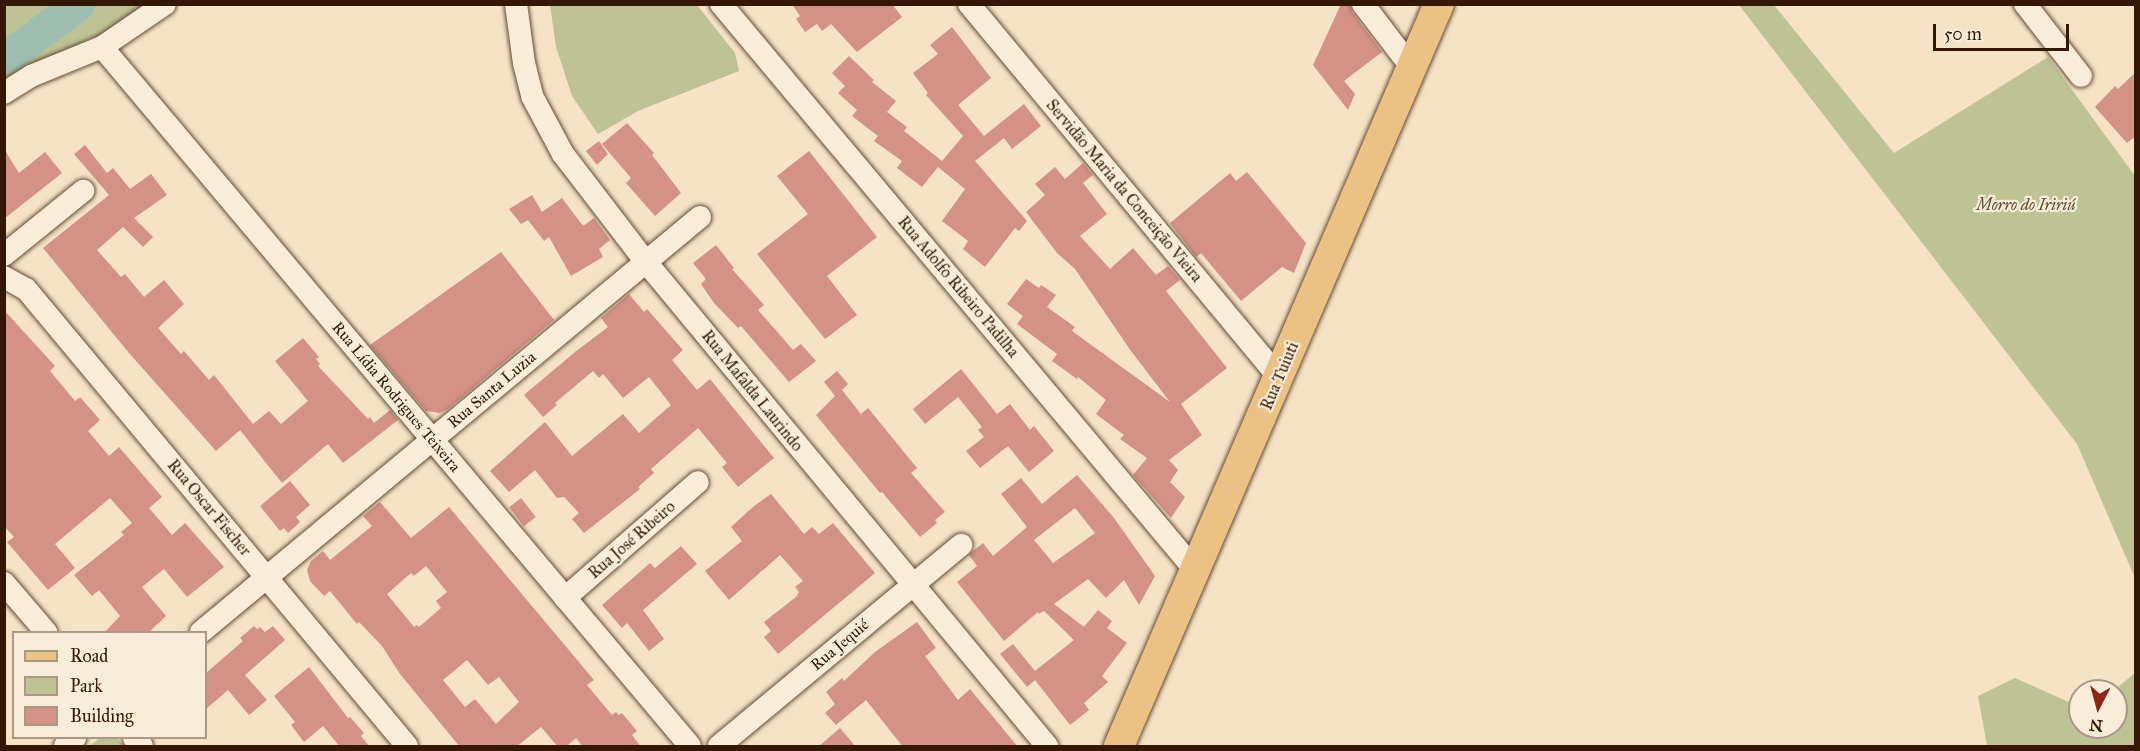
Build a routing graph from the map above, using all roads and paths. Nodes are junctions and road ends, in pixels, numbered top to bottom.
1 (165, 4) edge
2 (516, 4) edge
3 (721, 4) edge
4 (969, 4) edge
5 (1363, 4) edge
6 (1439, 4) edge
7 (2025, 4) edge
8 (102, 47) junction
9 (1412, 68) junction
10 (2081, 76) dead end
11 (4, 93) edge
12 (83, 191) dead end
13 (700, 217) dead end
14 (4, 255) edge
15 (646, 262) junction
16 (4, 277) edge
17 (1279, 378) junction
18 (432, 440) junction
19 (698, 482) dead end
20 (961, 545) dead end
21 (1195, 570) junction
22 (267, 578) junction
23 (4, 583) edge
24 (912, 585) junction
25 (565, 598) junction
26 (44, 631) edge
27 (203, 631) edge
28 (407, 747) edge
29 (690, 747) edge
30 (719, 747) edge
31 (1047, 747) edge
32 (1119, 747) edge

1 - 8 street
2 - 15 street, Rua Mafalda Laurindo
3 - 21 street, Rua Adolfo Ribeiro Padilha
4 - 17 street, Servidão Maria da Conceição Vieira
5 - 9 street
6 - 9 main road, Rua Tuiuti
7 - 10 street
8 - 11 street
8 - 18 street, Rua Lídia Rodrigues Teixeira
9 - 17 main road, Rua Tuiuti
12 - 14 street
13 - 15 street, Rua Santa Luzia
15 - 18 street, Rua Santa Luzia
15 - 24 street, Rua Mafalda Laurindo
16 - 22 street, Rua Oscar Fischer
17 - 21 main road, Rua Tuiuti
18 - 22 street, Rua Santa Luzia
18 - 25 street, Rua Lídia Rodrigues Teixeira
19 - 25 street, Rua José Ribeiro
20 - 24 street, Rua Jequié
21 - 32 main road, Rua Tuiuti
22 - 27 street, Rua Santa Luzia
22 - 28 street, Rua Oscar Fischer
23 - 26 street
24 - 30 street, Rua Jequié
24 - 31 street, Rua Mafalda Laurindo
25 - 29 street, Rua Lídia Rodrigues Teixeira

